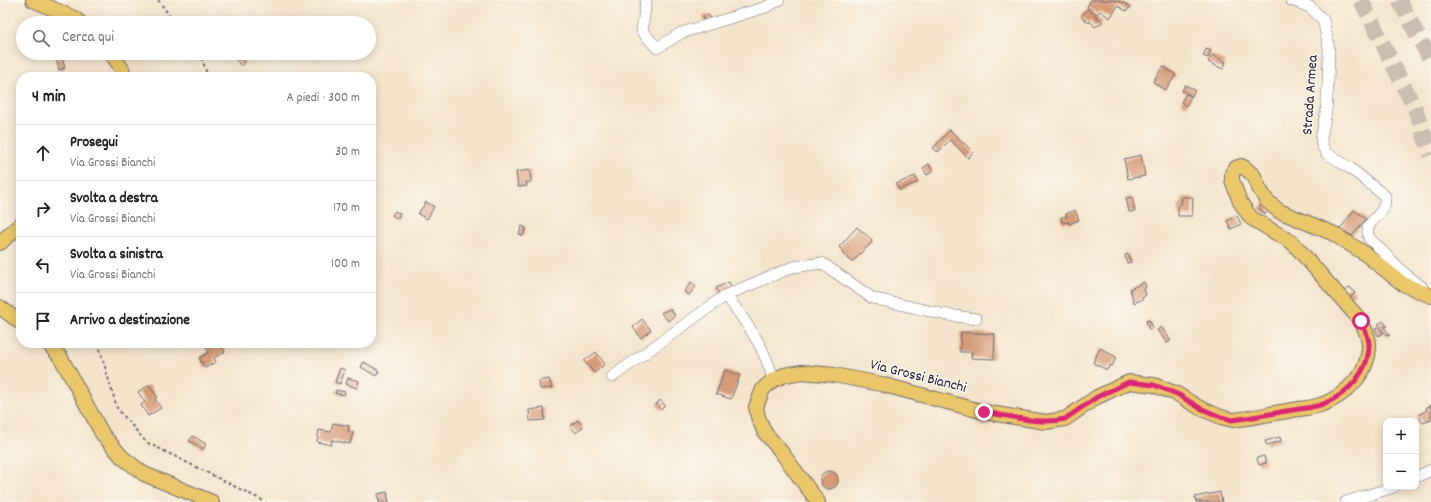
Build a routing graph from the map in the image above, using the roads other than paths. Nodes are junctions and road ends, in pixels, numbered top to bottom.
1 (33, 0) edge
2 (646, 0) edge
3 (779, 0) edge
4 (1291, 0) edge
5 (69, 16) edge
6 (116, 60) edge
7 (123, 72) edge
8 (16, 229) edge
9 (0, 243) edge
10 (726, 295) junction
11 (1427, 295) edge
12 (0, 307) edge
13 (16, 319) edge
14 (976, 319) dead end
15 (52, 348) edge
16 (612, 377) dead end
17 (773, 380) junction
18 (1431, 470) edge
19 (1419, 476) edge
20 (1384, 490) edge
21 (212, 502) edge
22 (818, 502) edge
23 (1346, 502) edge

1 - 5 main road
2 - 3 street
4 - 11 street, Strada Armea
6 - 7 main road
8 - 9 main road
10 - 14 street
10 - 16 street
10 - 17 street
11 - 17 main road, Via Grossi Bianchi
12 - 13 main road
15 - 21 main road
17 - 22 main road
18 - 19 street
20 - 23 street

